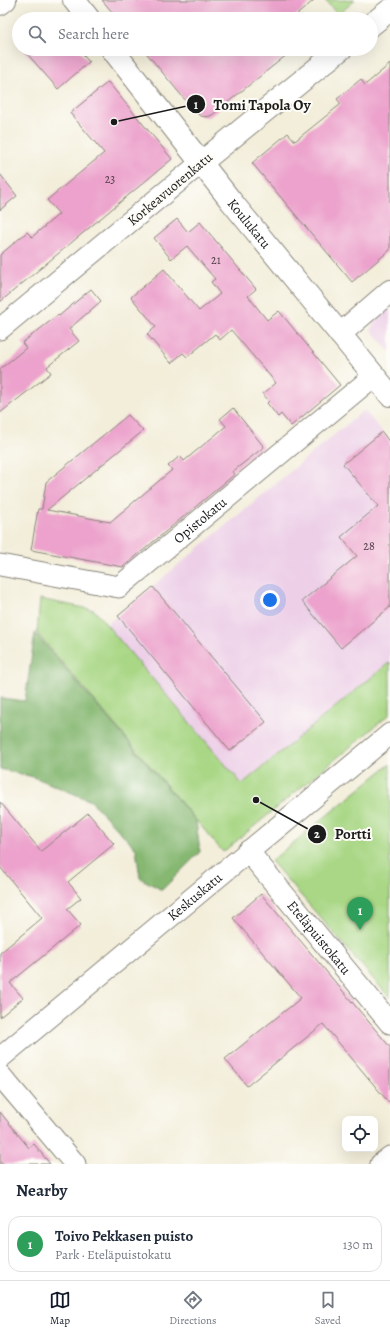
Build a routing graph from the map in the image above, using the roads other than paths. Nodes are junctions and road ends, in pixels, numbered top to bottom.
1 (5, 0) edge
2 (74, 0) edge
3 (0, 4) edge
4 (390, 10) edge
5 (83, 12) edge
6 (378, 19) edge
7 (118, 56) edge
8 (332, 56) edge
9 (202, 162) junction
10 (390, 291) edge
11 (0, 329) edge
12 (340, 334) junction
13 (374, 376) junction
14 (390, 395) edge
15 (0, 564) edge
16 (390, 734) edge
17 (248, 851) junction
18 (390, 1023) edge
19 (0, 1058) edge
20 (0, 1075) edge
21 (390, 1157) edge
22 (75, 1164) edge
23 (381, 1164) edge

1 - 3 main road
2 - 5 main road
4 - 6 main road
7 - 9 main road, Koulukatu
8 - 9 main road, Korkeavuorenkatu
9 - 11 street, Korkeavuorenkatu
9 - 12 main road, Koulukatu
10 - 12 main road
12 - 13 main road, Koulukatu
13 - 14 main road, Koulukatu
13 - 15 street, Opistokatu
16 - 17 street, Keskuskatu
17 - 18 street, Eteläpuistokatu
17 - 19 street, Keskuskatu
20 - 22 street
21 - 23 street

